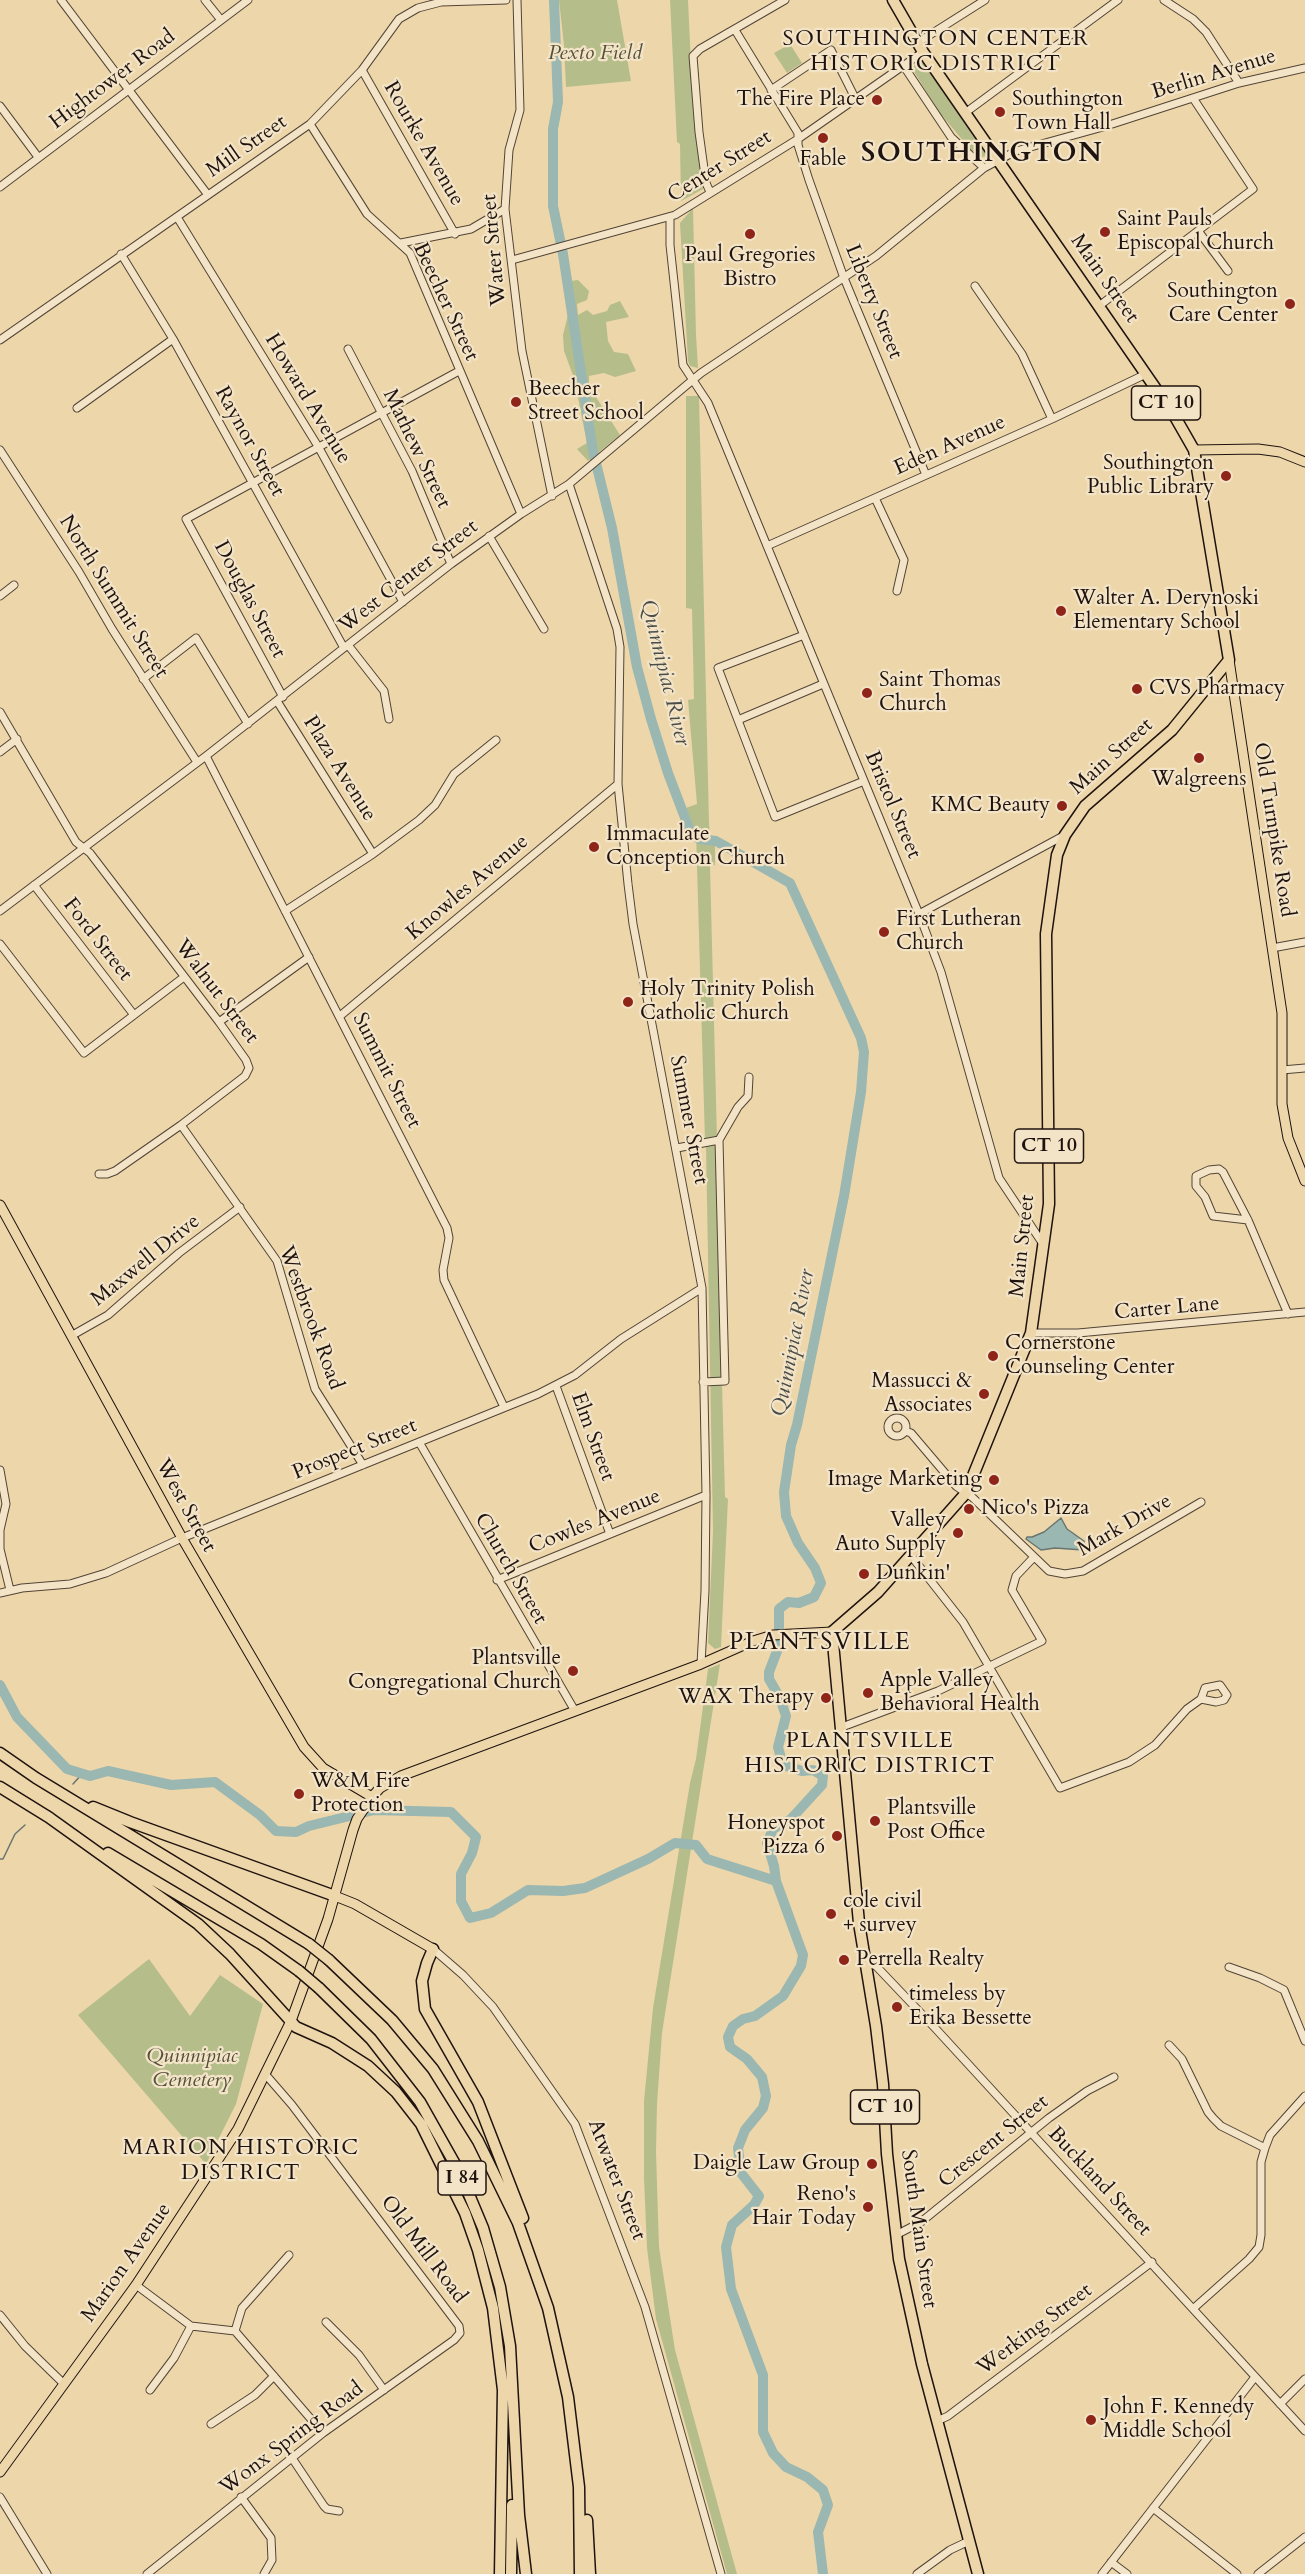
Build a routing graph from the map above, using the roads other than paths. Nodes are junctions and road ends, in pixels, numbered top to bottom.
1 (61, 0) edge
2 (205, 0) edge
3 (248, 0) edge
4 (416, 0) edge
5 (506, 0) edge
6 (517, 0) edge
7 (785, 0) edge
8 (893, 0) edge
9 (985, 0) edge
10 (1164, 0) edge
11 (1116, 1) edge
12 (418, 8) junction
13 (221, 20) junction
14 (735, 30) junction
15 (920, 48) junction
16 (903, 65) junction
17 (1305, 68) edge
18 (363, 70) junction
19 (1239, 83) junction
20 (128, 88) junction
21 (771, 90) junction
22 (855, 98) junction
23 (1192, 98) junction
24 (0, 106) edge
25 (965, 112) junction
26 (310, 124) junction
27 (798, 139) junction
28 (38, 157) junction
29 (997, 160) junction
30 (984, 168) junction
31 (0, 187) edge
32 (710, 192) junction
33 (208, 195) junction
34 (505, 209) junction
35 (177, 217) junction
36 (670, 218) junction
37 (1199, 232) junction
38 (455, 234) junction
39 (401, 243) junction
40 (121, 254) junction
41 (512, 260) junction
42 (1228, 271) dead end
43 (844, 278) junction
44 (975, 286) dead end
45 (1099, 306) junction
46 (173, 339) junction
47 (0, 340) edge
48 (348, 350) dead end
49 (459, 371) junction
50 (1146, 374) junction
51 (693, 380) junction
52 (77, 408) dead end
53 (382, 415) junction
54 (1052, 419) junction
55 (319, 448) junction
56 (0, 450) edge
57 (1194, 450) junction
58 (2, 460) edge
59 (1305, 462) edge
60 (926, 475) junction
61 (254, 482) junction
62 (569, 484) junction
63 (552, 496) junction
64 (875, 498) junction
65 (521, 514) junction
66 (489, 536) junction
67 (767, 546) junction
68 (451, 564) junction
69 (14, 585) dead end
70 (897, 591) dead end
71 (0, 596) edge
72 (403, 602) junction
73 (544, 629) dead end
74 (804, 635) junction
75 (346, 646) junction
76 (1229, 660) junction
77 (143, 679) junction
78 (824, 684) junction
79 (280, 699) junction
80 (0, 712) edge
81 (389, 719) dead end
82 (738, 720) junction
83 (248, 724) junction
84 (17, 739) junction
85 (496, 740) dead end
86 (0, 752) edge
87 (206, 756) junction
88 (197, 762) junction
89 (864, 781) junction
90 (618, 784) junction
91 (1065, 835) junction
92 (84, 846) junction
93 (374, 854) junction
94 (34, 885) junction
95 (0, 910) edge
96 (285, 911) junction
97 (919, 914) junction
98 (1305, 942) edge
99 (0, 944) edge
100 (1272, 948) junction
101 (309, 957) junction
102 (184, 976) junction
103 (134, 1015) junction
104 (340, 1016) junction
105 (219, 1022) junction
106 (1305, 1068) edge
107 (1282, 1070) junction
108 (749, 1077) dead end
109 (181, 1125) junction
110 (719, 1140) junction
111 (677, 1148) junction
112 (99, 1174) dead end
113 (1305, 1181) edge
114 (0, 1205) edge
115 (240, 1207) junction
116 (1248, 1220) junction
117 (1045, 1246) junction
118 (702, 1288) junction
119 (1305, 1312) edge
120 (1288, 1314) junction
121 (1031, 1333) junction
122 (71, 1336) junction
123 (703, 1382) junction
124 (556, 1386) junction
125 (504, 1407) junction
126 (905, 1431) dead end
127 (419, 1442) junction
128 (363, 1465) junction
129 (0, 1470) edge
130 (966, 1493) junction
131 (706, 1495) junction
132 (1201, 1502) dead end
133 (610, 1534) junction
134 (182, 1538) junction
135 (912, 1557) junction
136 (1034, 1557) junction
137 (497, 1580) junction
138 (10, 1590) junction
139 (0, 1593) edge
140 (832, 1632) junction
141 (701, 1664) junction
142 (988, 1667) junction
143 (1201, 1699) dead end
144 (575, 1712) junction
145 (842, 1727) junction
146 (0, 1753) edge
147 (36, 1778) junction
148 (0, 1787) edge
149 (372, 1797) junction
150 (47, 1816) junction
151 (335, 1896) junction
152 (433, 1949) junction
153 (865, 1962) junction
154 (1229, 1967) dead end
155 (291, 2021) junction
156 (1305, 2041) edge
157 (1169, 2045) dead end
158 (266, 2075) junction
159 (1114, 2077) dead end
160 (1305, 2096) edge
161 (1031, 2134) junction
162 (1265, 2148) junction
163 (896, 2235) junction
164 (289, 2255) dead end
165 (1152, 2262) junction
166 (136, 2285) junction
167 (548, 2308) junction
168 (1194, 2308) junction
169 (0, 2315) edge
170 (326, 2322) dead end
171 (190, 2326) junction
172 (235, 2331) junction
173 (460, 2333) joint
174 (274, 2376) junction
175 (1255, 2377) junction
176 (1305, 2379) edge
177 (64, 2384) junction
178 (150, 2390) dead end
179 (384, 2390) junction
180 (1280, 2404) junction
181 (514, 2409) junction
182 (937, 2421) junction
183 (211, 2424) dead end
184 (573, 2427) junction
185 (1305, 2431) edge
186 (323, 2433) junction
187 (292, 2458) junction
188 (0, 2472) edge
189 (0, 2497) edge
190 (241, 2498) junction
191 (1153, 2508) junction
192 (339, 2511) dead end
193 (1305, 2537) edge
194 (969, 2541) junction
195 (1111, 2562) junction
196 (47, 2574) edge
197 (147, 2574) edge
198 (264, 2574) edge
199 (500, 2574) edge
200 (511, 2574) edge
201 (526, 2574) edge
202 (580, 2574) edge
203 (590, 2574) edge
204 (721, 2574) edge
205 (917, 2574) edge
206 (978, 2574) edge
207 (1102, 2574) edge
208 (1127, 2574) edge
209 (1237, 2574) edge
210 (1258, 2574) edge

1 - 20 street
2 - 13 street
3 - 13 street, Hightower Road
4 - 12 street
5 - 12 street, Mill Street
6 - 34 street, Water Street
7 - 14 street
8 - 15 highway, CT 10
9 - 15 street, Center Street
10 - 19 street
11 - 25 street
12 - 18 street, Mill Street
13 - 20 street, Hightower Road
14 - 21 street, Liberty Street
14 - 32 street
15 - 16 street, Center Street
15 - 25 highway, Main Street / CT 10
16 - 22 street, Center Street
16 - 30 street
17 - 19 street, Berlin Avenue
18 - 26 street, Mill Street
18 - 38 street, Rourke Avenue
19 - 23 street, Berlin Avenue
20 - 28 street, Hightower Road
20 - 33 street
21 - 22 street
21 - 27 street, Liberty Street
22 - 27 street, Center Street
23 - 29 street, Berlin Avenue
23 - 37 street
24 - 28 street
25 - 29 highway, Main Street / CT 10
26 - 33 street, Mill Street
26 - 39 street, Beecher Street
27 - 32 street, Center Street
27 - 43 street, Liberty Street
28 - 31 street, Hightower Road
29 - 30 street, Berlin Avenue
29 - 45 highway, Main Street / CT 10
30 - 43 street, West Center Street
32 - 36 street, Center Street
33 - 35 street, Mill Street
34 - 38 street
34 - 41 street, Water Street
35 - 40 street, Mill Street
35 - 55 street, Howard Avenue
36 - 41 street, Center Street
36 - 51 street, Bristol Street
37 - 42 street
37 - 45 street
38 - 39 street
39 - 49 street, Beecher Street
40 - 46 street, Raynor Street
40 - 47 street, Mill Street
41 - 63 street, Water Street
43 - 51 street, West Center Street
43 - 60 street, Liberty Street
44 - 54 street
45 - 50 highway, Main Street / CT 10
46 - 52 street
46 - 61 street, Raynor Street
48 - 53 street, Mathew Street
49 - 53 street
49 - 65 street, Beecher Street
50 - 54 street, Eden Avenue
50 - 57 highway, Main Street / CT 10
51 - 62 street, West Center Street
51 - 67 street, Bristol Street
53 - 55 street
53 - 68 street, Mathew Street
54 - 60 street, Eden Avenue
55 - 61 street
55 - 72 street, Howard Avenue
56 - 58 street, North Summit Street
57 - 59 main road
57 - 76 highway, Main Street / CT 10
58 - 77 street, North Summit Street
60 - 64 street, Eden Avenue
61 - 75 street, Raynor Street
61 - 79 street, Douglas Street
62 - 63 street, West Center Street
62 - 90 street, Summer Street
63 - 65 street, West Center Street
64 - 67 street, Eden Avenue
64 - 70 street
65 - 66 street, West Center Street
66 - 68 street, West Center Street
66 - 73 street
67 - 74 street, Bristol Street
68 - 72 street, West Center Street
69 - 71 street
72 - 75 street, West Center Street
74 - 78 street, Bristol Street
74 - 82 street
75 - 79 street, West Center Street
75 - 81 street, Raynor Street
76 - 91 highway, Main Street / CT 10
76 - 100 main road, Old Turnpike Road
77 - 83 street
77 - 88 street, North Summit Street
78 - 82 street
78 - 89 street, Bristol Street
79 - 83 street, West Center Street
79 - 93 street, Plaza Avenue
80 - 84 street, Walnut Street
82 - 89 street
83 - 87 street, West Center Street
84 - 86 street
84 - 92 street, Walnut Street
85 - 93 street
87 - 88 street, West Center Street
87 - 96 street, Summit Street
88 - 92 street, West Center Street
89 - 97 street, Bristol Street
90 - 104 street, Knowles Avenue
90 - 111 street, Summer Street
91 - 97 street
91 - 117 highway, Main Street / CT 10
92 - 94 street, West Center Street
92 - 102 street, Walnut Street
93 - 96 street
94 - 95 street, West Center Street
94 - 103 street, Ford Street
96 - 101 street, Summit Street
97 - 117 street, Bristol Street
98 - 100 street
99 - 103 street
100 - 107 main road, Old Turnpike Road
101 - 104 street, Summit Street
101 - 105 street
102 - 103 street
102 - 105 street, Walnut Street
104 - 125 street, Summit Street
105 - 109 street, Walnut Street
106 - 107 street
107 - 113 main road, Old Turnpike Road
108 - 110 street
109 - 112 street, Walnut Street
109 - 115 street, Westbrook Road
110 - 111 street
110 - 123 street
111 - 118 street, Summer Street
114 - 122 main road, West Street
115 - 122 street, Maxwell Drive
115 - 128 street, Westbrook Road
116 - 116 street
116 - 120 street
117 - 121 highway, Main Street / CT 10
118 - 123 street, Summer Street
118 - 124 street, Prospect Street
119 - 120 street, Carter Lane
120 - 121 street, Carter Lane
121 - 130 highway, Main Street / CT 10
122 - 134 main road, West Street
123 - 131 street, Summer Street
124 - 125 street, Prospect Street
124 - 133 street, Elm Street
125 - 127 street, Prospect Street
126 - 130 street, Mark Drive
127 - 128 street, Prospect Street
127 - 137 street, Church Street
128 - 134 street, Prospect Street
129 - 138 street
130 - 135 highway, Main Street / CT 10
130 - 136 street, Mark Drive
131 - 133 street, Cowles Avenue
131 - 141 street, Summer Street
132 - 136 street, Mark Drive
133 - 137 street, Cowles Avenue
134 - 138 street, Prospect Street
134 - 149 main road, West Street
135 - 140 highway, Main Street / CT 10
135 - 142 street
136 - 142 street
137 - 144 street, Church Street
138 - 139 street, Prospect Street
140 - 141 main road, Marion Avenue
140 - 145 highway, South Main Street / CT 10
141 - 144 main road, Marion Avenue
142 - 143 street
142 - 145 street
144 - 149 main road, Marion Avenue
145 - 153 highway, South Main Street / CT 10
146 - 147 highway, I 84
147 - 151 highway
147 - 167 highway, I 84, bridge
148 - 150 highway, I 84
149 - 151 main road, Marion Avenue
150 - 155 highway
150 - 181 highway, I 84, bridge
151 - 152 main road, Atwater Street
151 - 155 main road, Marion Avenue
152 - 167 highway
152 - 204 street, Atwater Street
153 - 161 street, Buckland Street
153 - 163 highway, South Main Street / CT 10
154 - 156 street
155 - 158 main road, Marion Avenue
155 - 199 highway
157 - 162 street
158 - 166 main road, Marion Avenue
158 - 173 street, Old Mill Road
159 - 161 street, Crescent Street
160 - 162 street
161 - 163 street, Crescent Street
161 - 165 street, Buckland Street
162 - 168 street
163 - 182 highway, South Main Street / CT 10
164 - 172 street
165 - 168 street, Buckland Street
165 - 182 street, Werking Street
166 - 171 street
166 - 177 main road, Marion Avenue
167 - 184 highway, I 84
168 - 175 street, Buckland Street
169 - 177 street
170 - 179 street
171 - 172 street
171 - 178 street
172 - 174 street
173 - 179 street, Wonx Spring Road
174 - 183 street
174 - 186 street
175 - 180 street, Buckland Street
175 - 191 street
176 - 180 street
177 - 188 main road, Marion Avenue
179 - 186 street, Wonx Spring Road
180 - 185 street, Buckland Street
181 - 200 highway, I 84
181 - 201 highway
182 - 194 highway, South Main Street / CT 10
184 - 202 highway, I 84
184 - 203 highway
186 - 187 street, Wonx Spring Road
187 - 190 street, Wonx Spring Road
187 - 192 street
189 - 196 street
190 - 197 street, Wonx Spring Road
190 - 198 street
191 - 195 street
191 - 209 street
193 - 210 street
194 - 205 street
194 - 206 highway, South Main Street / CT 10
195 - 207 street
195 - 208 street

